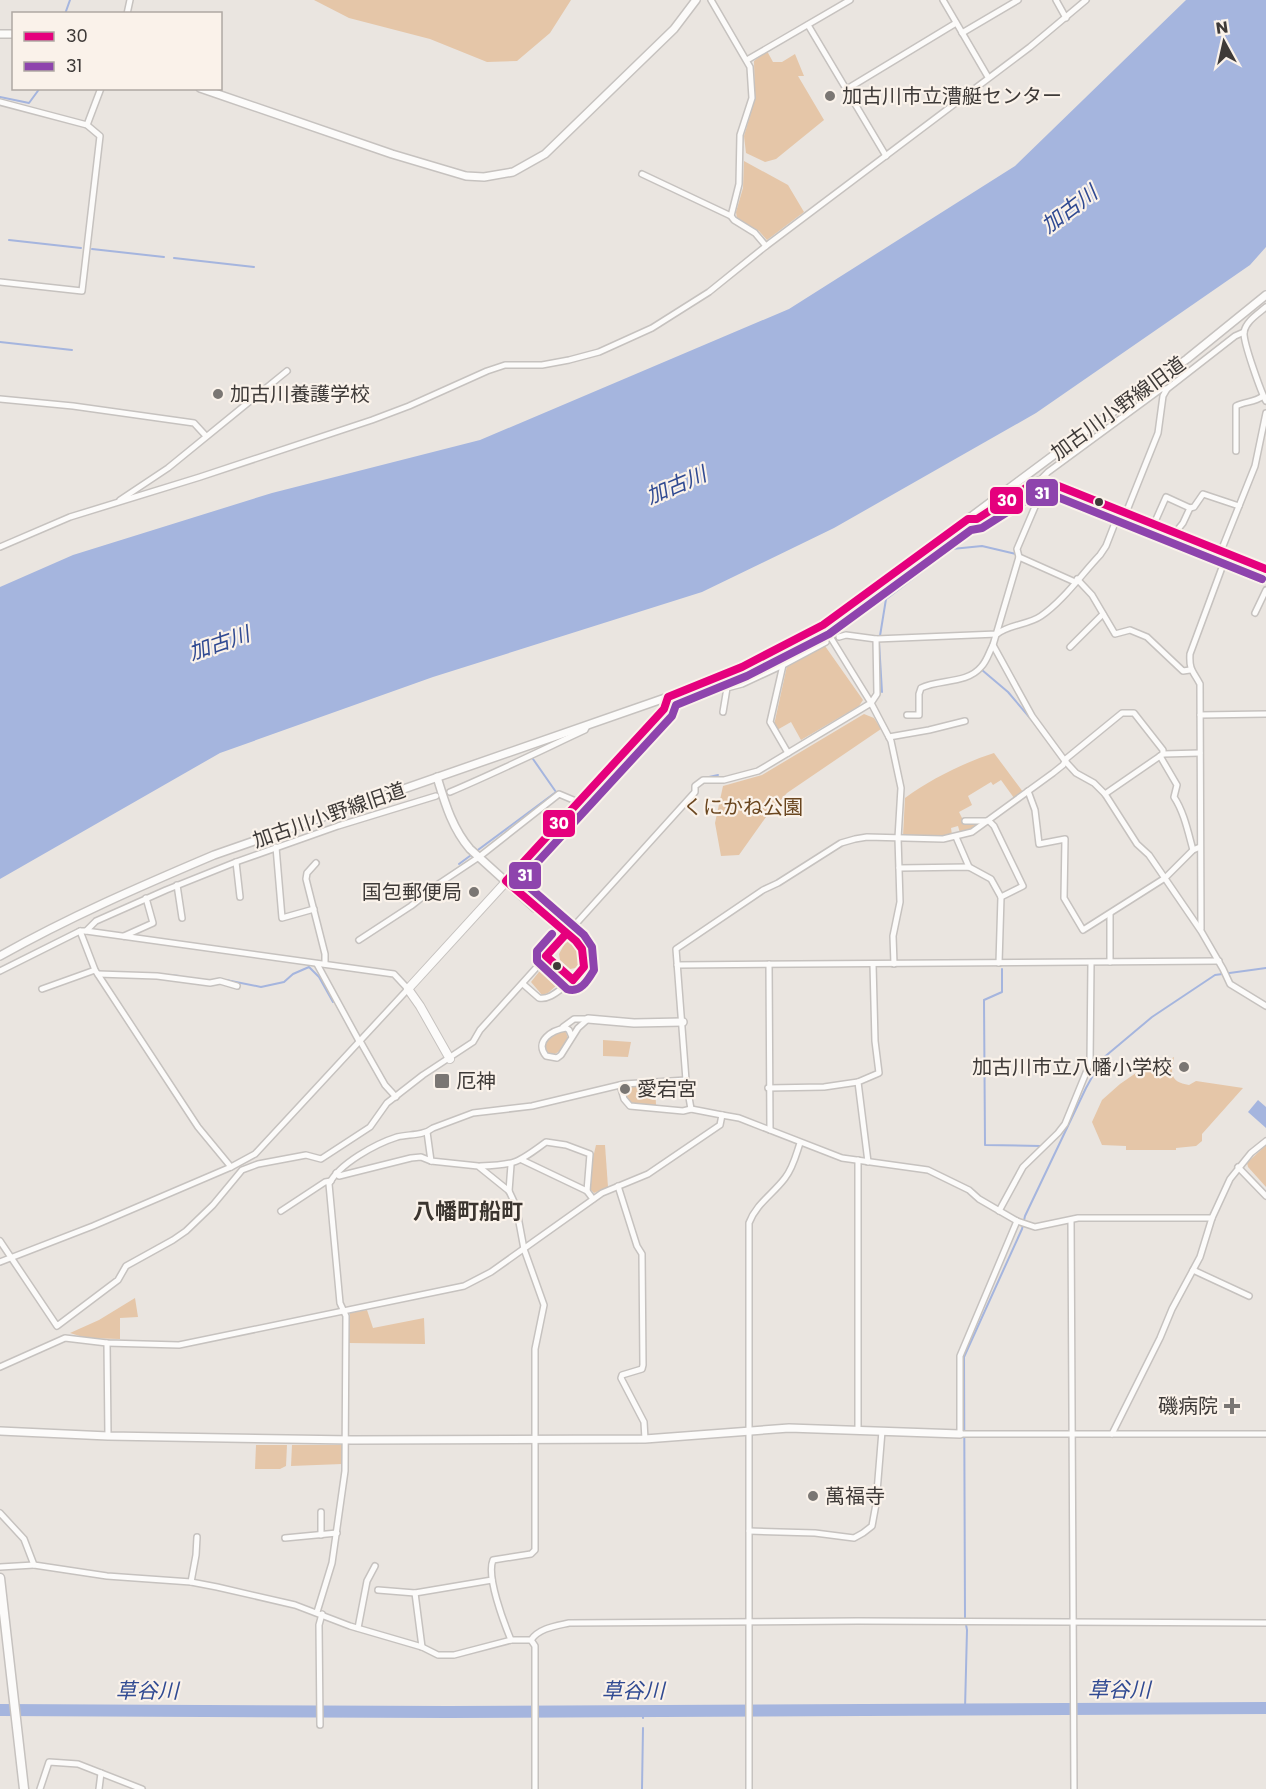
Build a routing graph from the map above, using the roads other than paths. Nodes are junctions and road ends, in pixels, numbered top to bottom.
1 (696, 0) edge
2 (711, 0) edge
3 (850, 0) edge
4 (943, 0) edge
5 (1018, 0) edge
6 (1056, 0) edge
7 (1086, 0) edge
8 (1066, 18) junction
9 (956, 23) junction
10 (807, 25) junction
11 (962, 33) junction
12 (747, 60) junction
13 (988, 77) junction
14 (847, 89) junction
15 (100, 90) edge
16 (206, 90) edge
17 (0, 102) edge
18 (87, 125) junction
19 (886, 156) junction
20 (642, 174) dead end
21 (731, 216) junction
22 (766, 246) junction
23 (0, 282) edge
24 (1266, 295) edge
25 (1266, 307) edge
26 (1244, 332) junction
27 (287, 371) dead end
28 (1167, 389) junction
29 (0, 399) edge
30 (1264, 399) edge
31 (1266, 413) edge
32 (206, 436) junction
33 (1236, 451) dead end
34 (1042, 481) junction
35 (118, 502) junction
36 (1239, 506) junction
37 (1191, 508) junction
38 (1123, 512) junction
39 (968, 519) junction
40 (1155, 524) junction
41 (1175, 533) junction
42 (0, 547) edge
43 (1224, 553) junction
44 (1019, 556) junction
45 (1266, 569) edge
46 (1076, 580) junction
47 (1266, 590) edge
48 (1255, 613) dead end
49 (1103, 614) junction
50 (823, 625) junction
51 (997, 634) junction
52 (839, 637) dead end
53 (876, 639) junction
54 (826, 642) dead end
55 (993, 645) junction
56 (1070, 647) dead end
57 (783, 665) junction
58 (1190, 670) junction
59 (668, 697) junction
60 (872, 704) junction
61 (723, 712) dead end
62 (1266, 714) edge
63 (907, 715) dead end
64 (1200, 715) junction
65 (965, 721) dead end
66 (588, 724) junction
67 (890, 737) junction
68 (788, 753) junction
69 (1200, 753) junction
70 (1161, 755) junction
71 (1065, 761) junction
72 (437, 777) junction
73 (1028, 791) junction
74 (450, 792) dead end
75 (1105, 794) junction
76 (436, 796) dead end
77 (578, 802) junction
78 (965, 821) dead end
79 (988, 821) junction
80 (956, 837) junction
81 (898, 838) junction
82 (276, 847) junction
83 (1200, 847) junction
84 (1193, 850) junction
85 (479, 857) junction
86 (236, 861) junction
87 (316, 863) dead end
88 (969, 867) junction
89 (899, 868) junction
90 (1165, 878) junction
91 (506, 881) junction
92 (177, 885) junction
93 (240, 897) dead end
94 (1000, 897) junction
95 (146, 898) junction
96 (536, 908) joint
97 (314, 909) junction
98 (1110, 914) junction
99 (182, 918) dead end
100 (83, 931) junction
101 (1202, 931) junction
102 (566, 934) junction
103 (124, 936) junction
104 (359, 940) dead end
105 (546, 956) junction
106 (0, 957) edge
107 (1219, 961) junction
108 (1110, 962) junction
109 (317, 963) junction
110 (999, 963) junction
111 (1091, 963) junction
112 (325, 964) junction
113 (769, 964) junction
114 (873, 964) junction
115 (894, 964) junction
116 (677, 965) junction
117 (0, 971) edge
118 (97, 972) junction
119 (573, 980) junction
120 (523, 984) junction
121 (237, 986) dead end
122 (42, 989) dead end
123 (408, 989) junction
124 (1266, 1006) edge
125 (588, 1019) junction
126 (683, 1022) junction
127 (559, 1030) junction
128 (572, 1037) junction
129 (360, 1041) junction
130 (450, 1059) junction
131 (686, 1080) junction
132 (858, 1082) junction
133 (620, 1084) junction
134 (768, 1088) junction
135 (396, 1097) junction
136 (691, 1109) junction
137 (723, 1115) junction
138 (770, 1130) junction
139 (428, 1132) junction
140 (1266, 1141) edge
141 (800, 1143) junction
142 (360, 1156) junction
143 (522, 1160) junction
144 (858, 1160) junction
145 (431, 1161) junction
146 (868, 1162) junction
147 (239, 1163) junction
148 (511, 1165) junction
149 (478, 1166) junction
150 (231, 1167) junction
151 (1238, 1167) junction
152 (242, 1170) junction
153 (367, 1170) junction
154 (336, 1173) junction
155 (331, 1181) junction
156 (618, 1186) junction
157 (509, 1191) junction
158 (587, 1191) junction
159 (1266, 1196) edge
160 (592, 1199) junction
161 (281, 1211) dead end
162 (999, 1211) junction
163 (1212, 1218) junction
164 (1071, 1220) junction
165 (1017, 1221) junction
166 (0, 1241) edge
167 (524, 1249) junction
168 (11, 1258) junction
169 (0, 1262) edge
170 (1193, 1270) junction
171 (1241, 1282) dead end
172 (1238, 1291) junction
173 (1249, 1296) dead end
174 (343, 1310) junction
175 (107, 1343) junction
176 (0, 1367) edge
177 (749, 1430) junction
178 (858, 1430) junction
179 (0, 1431) edge
180 (882, 1431) junction
181 (960, 1434) junction
182 (1112, 1434) junction
183 (1266, 1434) edge
184 (1072, 1435) junction
185 (108, 1436) junction
186 (346, 1440) junction
187 (535, 1440) junction
188 (645, 1440) junction
189 (321, 1512) dead end
190 (0, 1513) edge
191 (749, 1531) junction
192 (337, 1533) junction
193 (321, 1535) junction
194 (197, 1537) dead end
195 (285, 1538) dead end
196 (34, 1565) junction
197 (375, 1566) dead end
198 (0, 1567) edge
199 (0, 1578) edge
200 (492, 1580) junction
201 (192, 1582) junction
202 (378, 1590) dead end
203 (415, 1593) junction
204 (319, 1613) junction
205 (750, 1622) junction
206 (1074, 1623) junction
207 (1266, 1623) edge
208 (357, 1628) junction
209 (511, 1640) junction
210 (531, 1640) junction
211 (422, 1647) junction
212 (4, 1652) edge
213 (320, 1725) dead end
214 (101, 1773) junction
215 (24, 1789) edge
216 (40, 1789) edge
217 (99, 1789) edge
218 (142, 1789) edge
219 (535, 1789) edge
220 (749, 1789) edge
221 (1074, 1789) edge

1 - 16 street
2 - 12 street
3 - 10 street
4 - 9 street
5 - 11 street
6 - 8 street
7 - 8 street
8 - 13 street
9 - 11 street
9 - 14 street
10 - 12 street
10 - 14 street
11 - 13 street
12 - 21 street
13 - 19 street
14 - 19 street
15 - 18 street
17 - 18 street
18 - 23 street
19 - 22 street
20 - 21 street
21 - 22 street
22 - 35 street
24 - 39 street, 加古川小野線旧道
25 - 26 street
26 - 28 street
26 - 30 street
27 - 32 street
28 - 34 street
28 - 38 street
29 - 32 street
30 - 33 street
31 - 36 street
32 - 35 street
34 - 38 main road
34 - 39 main road
34 - 44 street
35 - 42 street
36 - 37 street
36 - 43 street
37 - 40 street
37 - 41 street
38 - 40 main road
38 - 46 street
39 - 50 main road
40 - 41 main road
41 - 43 main road
43 - 45 main road
43 - 58 street
44 - 46 street
44 - 51 street
46 - 49 street
46 - 51 street
47 - 48 street
49 - 56 street
49 - 58 street
50 - 59 main road
50 - 60 street
51 - 53 street
51 - 55 street
52 - 53 street
53 - 60 street
54 - 57 street
55 - 63 street
55 - 71 street
57 - 61 street
57 - 68 street
58 - 64 street
59 - 66 street, 加古川小野線旧道
59 - 77 main road
60 - 67 street
60 - 68 street
62 - 64 street
64 - 69 street
65 - 67 street
66 - 72 street, 加古川小野線旧道
66 - 74 street
67 - 81 street
68 - 102 street
69 - 70 street
69 - 83 street
70 - 71 street
70 - 75 street
70 - 84 street
71 - 73 street
71 - 75 street
72 - 85 street
72 - 106 street, 加古川小野線旧道
73 - 79 street
73 - 98 street
75 - 90 street
76 - 82 street
77 - 85 street
77 - 91 main road
78 - 79 street
79 - 80 street
79 - 94 street
80 - 81 street
80 - 88 street
81 - 89 street
81 - 116 street
82 - 86 street
82 - 97 street
83 - 84 street
83 - 101 street
84 - 90 street
85 - 91 street
85 - 104 street
86 - 92 street
86 - 93 street
87 - 97 street
88 - 89 street
88 - 94 street
89 - 115 street
90 - 98 street
90 - 101 street
91 - 96 street
91 - 123 main road
92 - 95 street
92 - 99 street
94 - 110 street
95 - 100 street
95 - 103 street
96 - 102 street
97 - 112 street
98 - 108 street
100 - 103 street
100 - 117 street
100 - 118 street
101 - 107 street
102 - 105 street
102 - 119 street
103 - 109 street
105 - 119 street
105 - 120 street
107 - 108 street
107 - 124 street
108 - 111 street
109 - 112 street
109 - 129 street
110 - 111 street
110 - 115 street
111 - 162 street
112 - 123 street
113 - 114 street
113 - 116 street
113 - 134 street
114 - 115 street
114 - 132 street
116 - 126 street
118 - 121 street
118 - 122 street
118 - 150 street
119 - 120 street
120 - 130 street
123 - 129 street
123 - 130 main road
125 - 126 street
125 - 127 street
125 - 128 street
126 - 131 street
127 - 128 street
127 - 128 street
129 - 135 street
129 - 147 street
130 - 135 street
131 - 133 street
131 - 136 street
132 - 134 street
132 - 146 street
133 - 136 street
133 - 139 street
134 - 138 street
135 - 152 street
136 - 137 street
137 - 138 street
137 - 156 street
138 - 141 street
139 - 142 street
139 - 145 street
140 - 151 street
141 - 144 street
141 - 177 street
142 - 153 street
142 - 154 street
143 - 148 street
143 - 158 street
143 - 158 street
144 - 146 street
144 - 178 street
145 - 149 street
145 - 153 street
146 - 162 street
147 - 150 street
147 - 152 street
148 - 149 street
148 - 157 street
149 - 157 street
150 - 168 street
151 - 159 street
151 - 163 street
152 - 168 street
153 - 154 street
154 - 155 street
155 - 161 street
155 - 174 street
156 - 160 street
156 - 188 street
157 - 167 street
158 - 160 street
160 - 167 street
162 - 165 street
163 - 164 street
163 - 170 street
164 - 165 street
164 - 184 street
165 - 181 street
166 - 168 street
167 - 174 street
167 - 187 street
168 - 169 street
170 - 172 street
170 - 182 street
171 - 172 street
172 - 173 street
174 - 175 street
174 - 186 street
175 - 176 street
175 - 185 street
177 - 178 street
177 - 188 street
177 - 191 street
178 - 180 street
179 - 185 street
180 - 181 street
180 - 191 street
181 - 184 street
182 - 183 street
182 - 184 street
184 - 206 street
185 - 186 street
186 - 187 street
186 - 192 street
187 - 188 street
187 - 200 street
189 - 193 street
190 - 196 street
191 - 205 street
192 - 193 street
192 - 204 street
193 - 195 street
194 - 201 street
196 - 198 street
196 - 201 street
197 - 208 street
199 - 212 main road
200 - 203 street
200 - 209 street
201 - 204 street
202 - 203 street
203 - 211 street
204 - 208 street
204 - 213 street
205 - 206 street
205 - 210 street
205 - 220 street
206 - 207 street
206 - 221 street
208 - 211 street
209 - 210 street
209 - 211 street
210 - 219 street
212 - 215 main road
214 - 216 street
214 - 217 street
214 - 218 street

